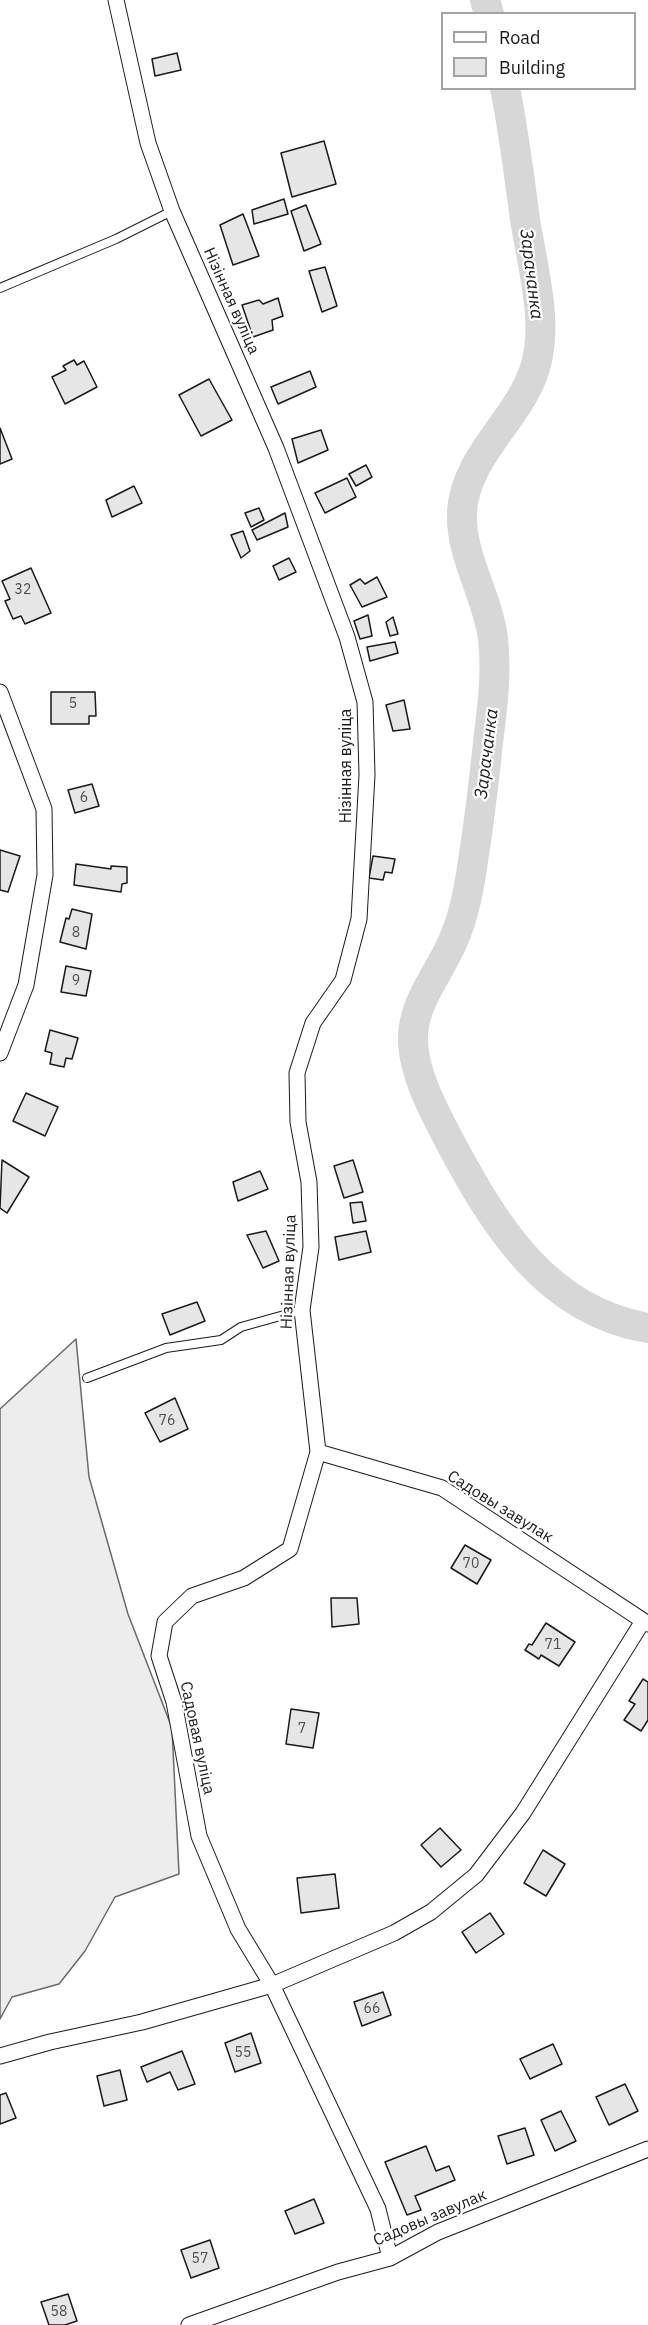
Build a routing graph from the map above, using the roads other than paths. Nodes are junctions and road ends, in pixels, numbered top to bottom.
1 (116, 0) edge
2 (172, 211) junction
3 (0, 288) edge
4 (0, 692) edge
5 (0, 1053) edge
6 (302, 1310) junction
7 (87, 1378) dead end
8 (318, 1452) junction
9 (645, 1622) edge
10 (272, 1985) junction
11 (0, 2056) edge
12 (648, 2149) edge
13 (390, 2258) junction
14 (189, 2325) edge

1 - 2 street, Нізінная вуліца
2 - 3 lane
2 - 6 street, Нізінная вуліца
4 - 5 street
6 - 7 lane
6 - 8 street, Нізінная вуліца
8 - 9 street, Садовы завулак
8 - 10 street, Садовая вуліца
9 - 10 street
10 - 11 street
10 - 13 street, Садовая вуліца
12 - 13 street, Садовы завулак
13 - 14 street, Садовы завулак

